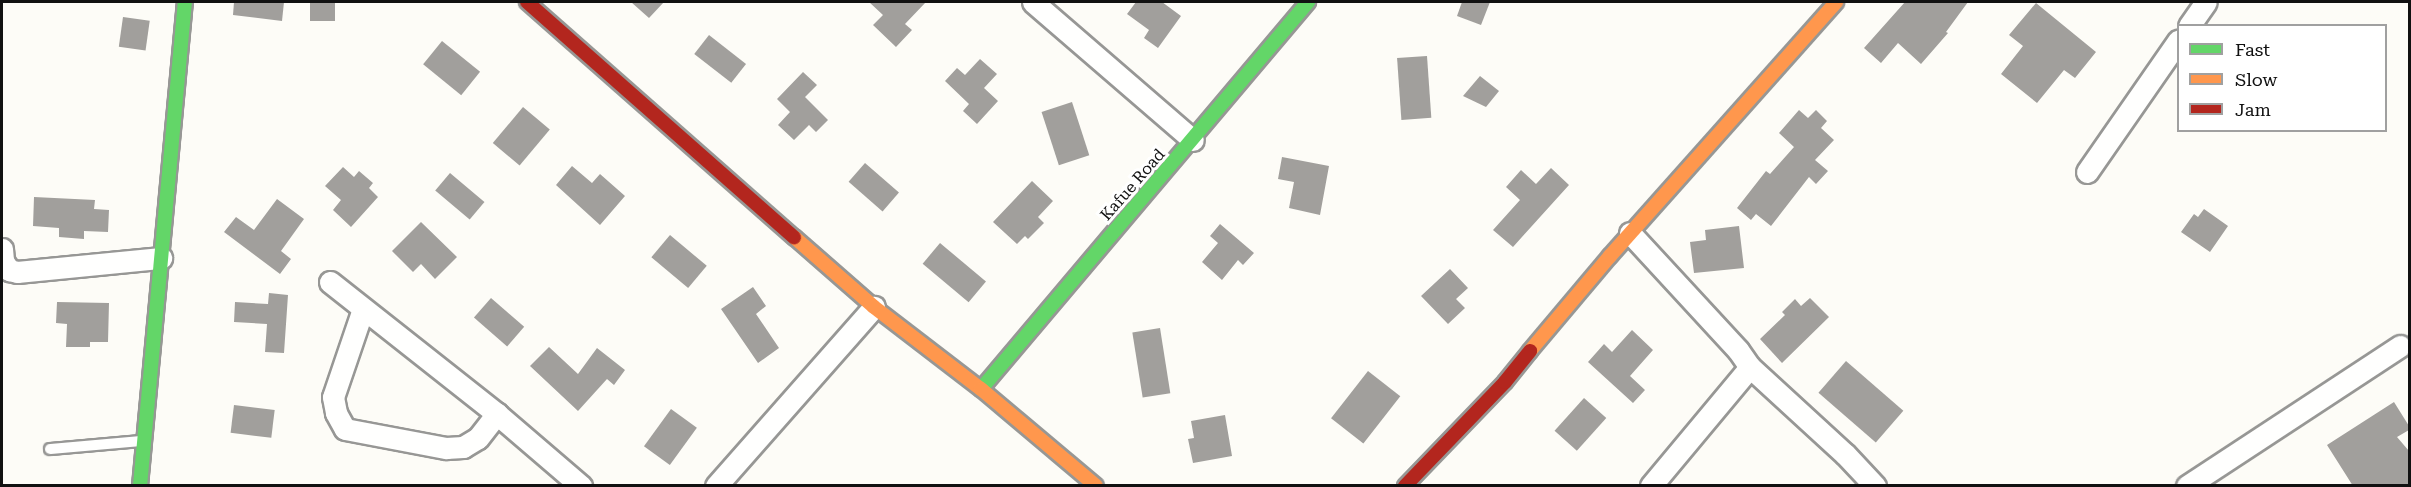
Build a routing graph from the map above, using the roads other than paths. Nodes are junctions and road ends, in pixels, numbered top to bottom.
1 (185, 2) edge
2 (527, 2) edge
3 (1033, 2) edge
4 (1308, 2) edge
5 (1836, 2) edge
6 (2206, 2) edge
7 (2190, 24) edge
8 (2177, 42) edge
9 (1193, 140) junction
10 (2087, 172) dead end
11 (1630, 233) junction
12 (2, 249) edge
13 (161, 258) junction
14 (330, 282) dead end
15 (874, 307) junction
16 (363, 309) junction
17 (2400, 346) dead end
18 (1750, 367) junction
19 (981, 389) junction
20 (497, 414) junction
21 (144, 440) junction
22 (50, 449) dead end
23 (140, 486) edge
24 (581, 486) edge
25 (716, 486) edge
26 (1096, 486) edge
27 (1405, 486) edge
28 (1651, 486) edge
29 (1875, 486) edge
30 (2187, 486) edge

1 - 13 street
2 - 15 street
3 - 9 street
4 - 9 street, Kafue Road
5 - 11 street
6 - 7 street
8 - 10 street
9 - 19 street, Kafue Road
11 - 18 street
11 - 27 street
12 - 13 street
13 - 21 street
14 - 16 street
15 - 19 street
15 - 25 street
16 - 20 street
16 - 20 street
17 - 30 street
18 - 28 street
18 - 29 street
19 - 26 street
20 - 24 street
21 - 22 lane
21 - 23 street

